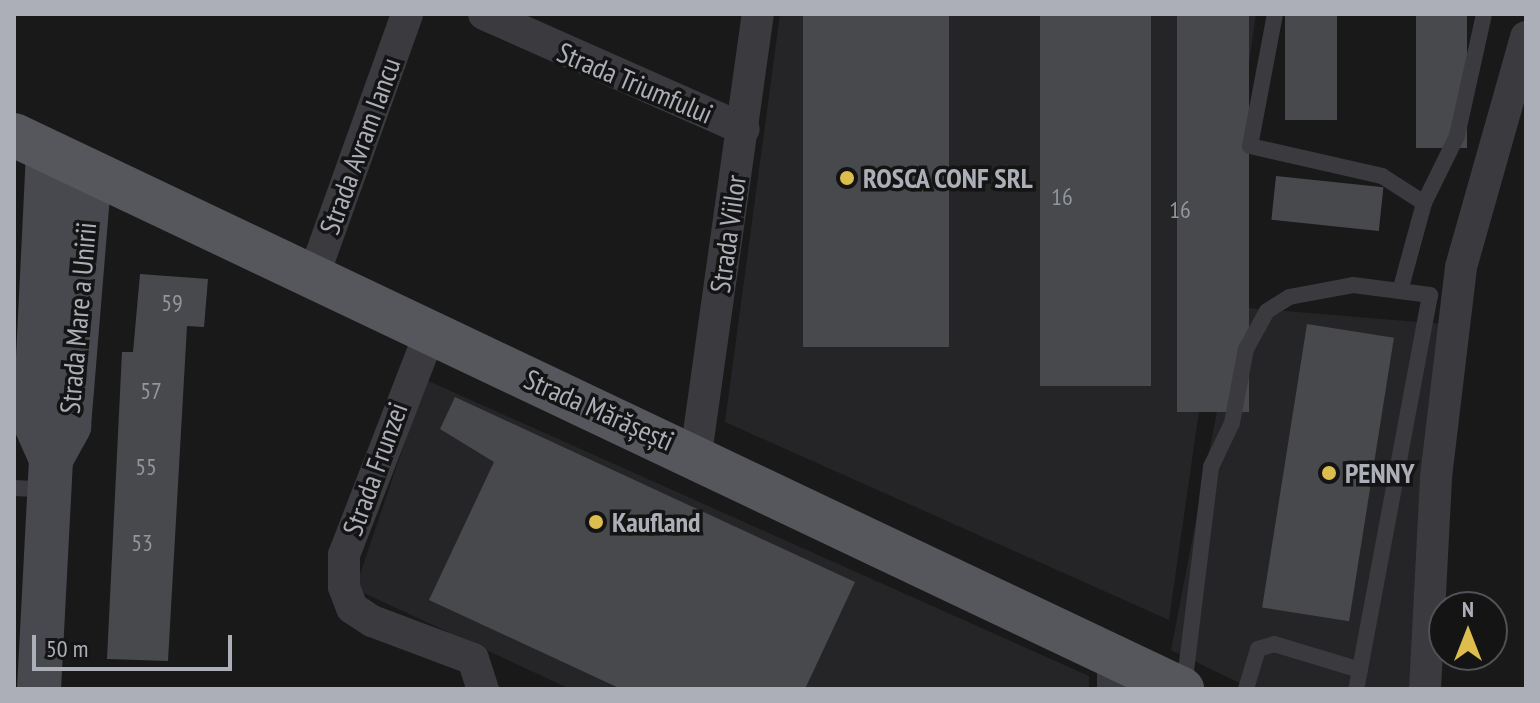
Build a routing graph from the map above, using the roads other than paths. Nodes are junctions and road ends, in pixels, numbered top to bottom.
1 (407, 14) edge
2 (484, 14) edge
3 (758, 14) edge
4 (1275, 14) edge
5 (1484, 14) edge
6 (1526, 37) edge
7 (744, 129) junction
8 (31, 144) edge
9 (90, 173) junction
10 (1424, 203) junction
11 (313, 277) junction
12 (1400, 291) junction
13 (1444, 297) junction
14 (430, 333) junction
15 (696, 454) junction
16 (38, 479) edge
17 (1360, 670) junction
18 (478, 674) edge
19 (1113, 674) edge
20 (39, 689) edge
21 (1183, 689) edge
22 (1246, 689) edge
23 (1356, 689) edge
24 (1425, 689) edge

1 - 11 street, Strada Avram Iancu
2 - 7 street, Strada Triumfului
3 - 7 street, Strada Viilor
4 - 10 lane
5 - 10 lane
6 - 13 street
7 - 15 street, Strada Viilor
8 - 9 main road, Strada Mărășești
8 - 16 main road, Strada Mare a Unirii
9 - 11 main road, Strada Mărășești
9 - 16 main road, Strada Mare a Unirii
10 - 12 lane
11 - 14 main road, Strada Mărășești
12 - 13 lane
12 - 21 lane
13 - 17 lane
13 - 24 street
14 - 15 main road, Strada Mărășești
14 - 18 street, Strada Frunzei
15 - 19 main road, Strada Mărășești
16 - 20 main road, Strada Mare a Unirii
17 - 22 lane
17 - 23 lane
19 - 21 main road, Strada Mărășești

